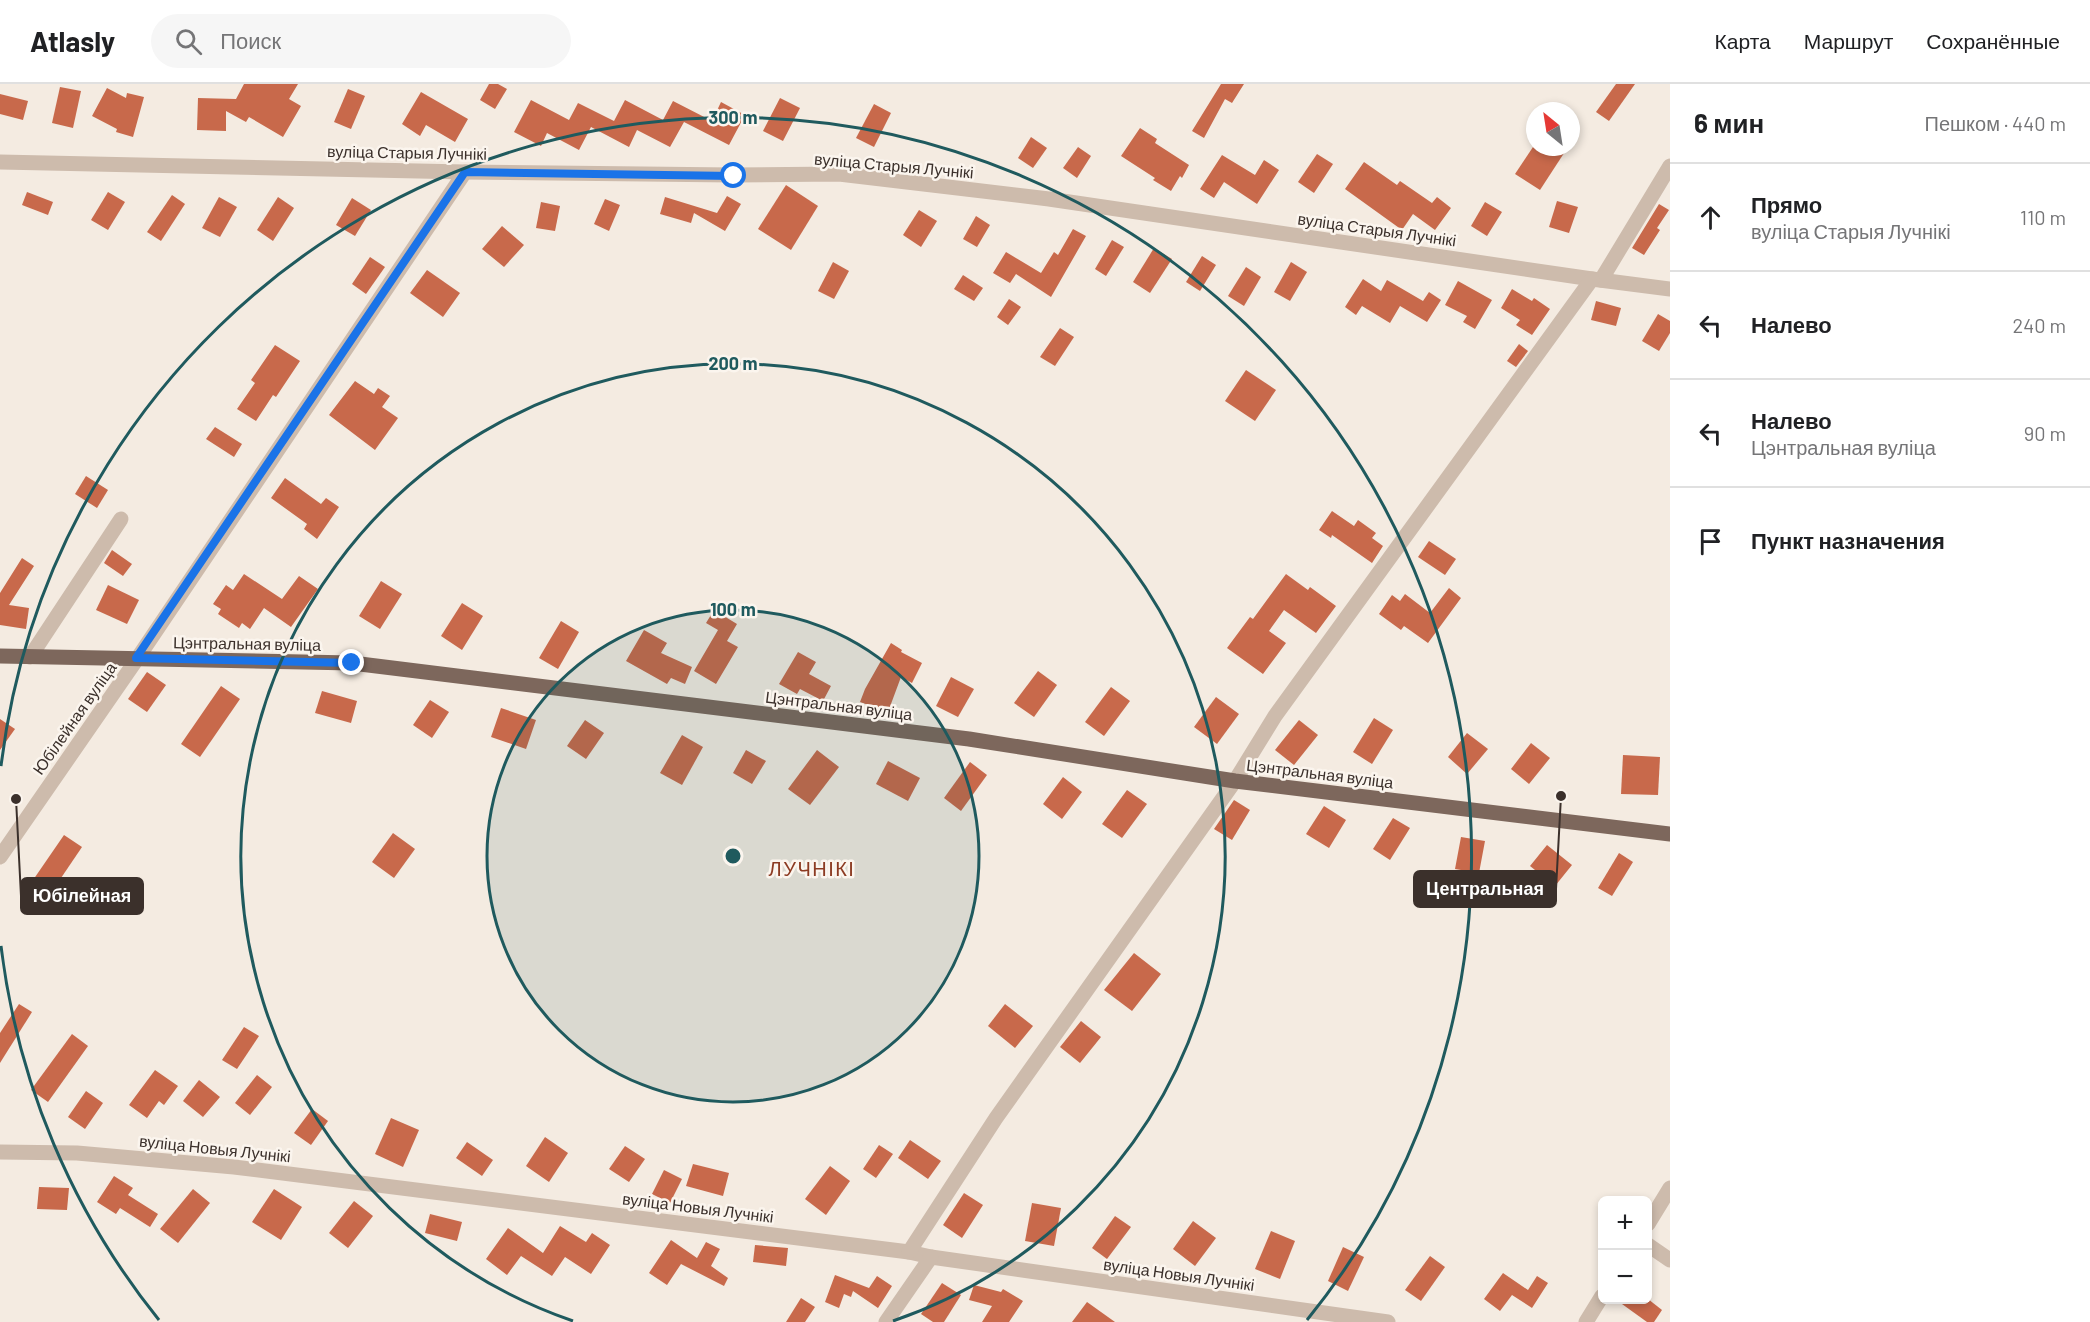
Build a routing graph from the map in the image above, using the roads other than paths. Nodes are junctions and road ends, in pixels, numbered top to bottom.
1 (0, 162) edge
2 (1670, 166) edge
3 (465, 172) junction
4 (1596, 279) junction
5 (1670, 289) edge
6 (121, 519) dead end
7 (0, 656) edge
8 (30, 657) junction
9 (136, 658) junction
10 (1235, 781) junction
11 (1670, 834) edge
12 (0, 857) edge
13 (0, 1152) edge
14 (1670, 1188) edge
15 (1652, 1216) edge
16 (1652, 1248) edge
17 (909, 1252) junction
18 (931, 1257) junction
19 (1670, 1260) edge
20 (1598, 1302) edge
21 (886, 1322) edge
22 (1388, 1322) edge
23 (1586, 1322) edge

1 - 3 street, вуліца Старыя Лучнікі
2 - 4 street
3 - 4 street, вуліца Старыя Лучнікі
3 - 9 street, Юбілейная вуліца
4 - 5 street, вуліца Старыя Лучнікі
4 - 10 street
6 - 8 street
7 - 8 main road, Цэнтральная вуліца
8 - 9 main road, Цэнтральная вуліца
9 - 10 main road, Цэнтральная вуліца
9 - 12 street, Юбілейная вуліца
10 - 11 main road, Цэнтральная вуліца
10 - 17 street
13 - 17 street, вуліца Новыя Лучнікі
14 - 15 street
16 - 19 street
17 - 18 street, вуліца Новыя Лучнікі
18 - 21 street
18 - 22 street, вуліца Новыя Лучнікі
20 - 23 street

